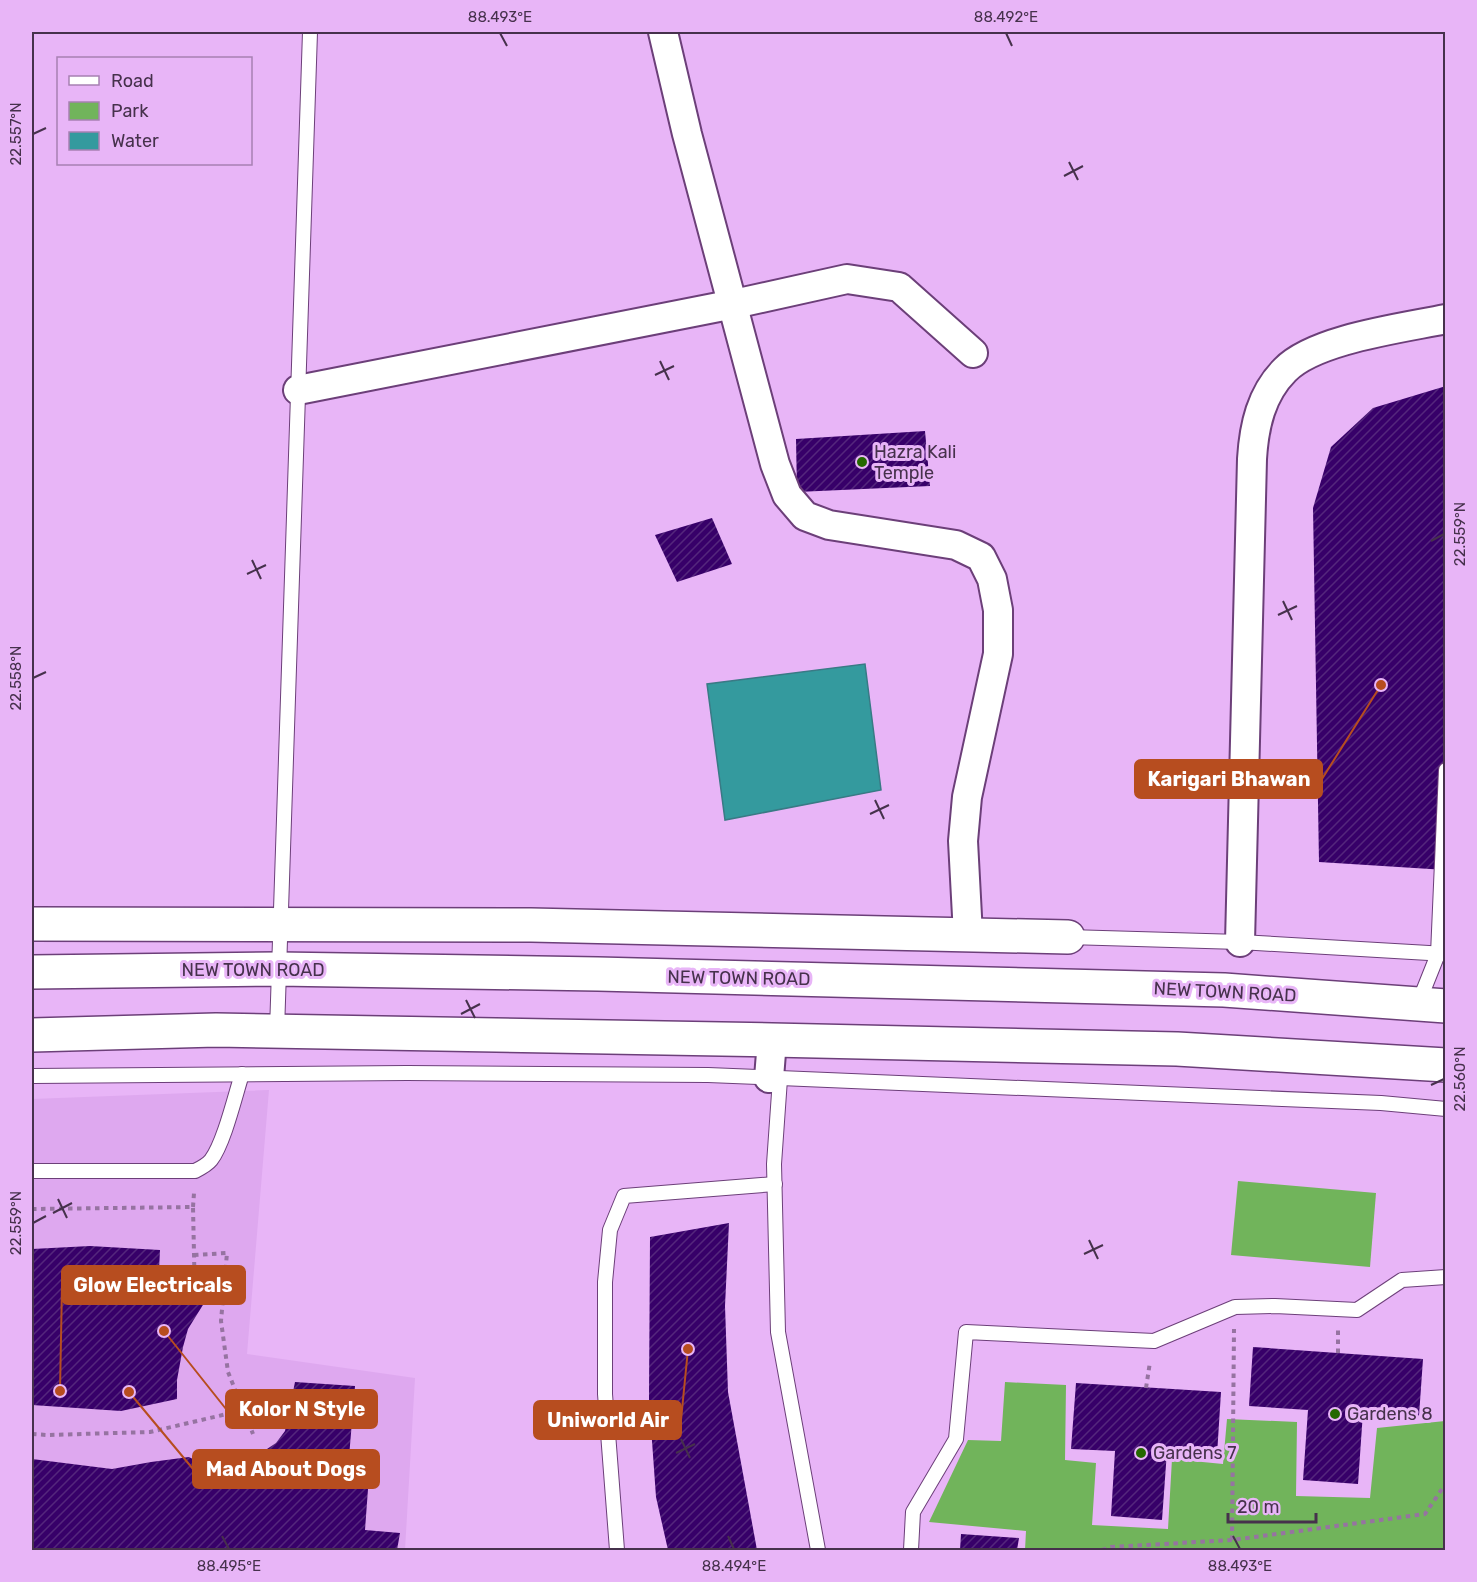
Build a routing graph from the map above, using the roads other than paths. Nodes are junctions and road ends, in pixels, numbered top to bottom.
1 (310, 32) edge
2 (663, 32) edge
3 (734, 304) junction
4 (1446, 319) edge
5 (973, 353) dead end
6 (298, 390) junction
7 (1446, 770) edge
8 (32, 924) edge
9 (279, 925) junction
10 (968, 935) junction
11 (1068, 937) joint
12 (1240, 942) junction
13 (1442, 954) edge
14 (278, 969) junction
15 (32, 972) edge
16 (1432, 1005) edge
17 (277, 1031) junction
18 (32, 1035) edge
19 (772, 1040) junction
20 (1446, 1065) edge
21 (242, 1074) junction
22 (32, 1076) edge
23 (774, 1078) junction
24 (1446, 1109) edge
25 (32, 1171) edge
26 (776, 1184) junction
27 (1446, 1277) edge
28 (617, 1551) edge
29 (818, 1551) edge
30 (911, 1551) edge

1 - 6 lane
2 - 3 street
3 - 5 street
3 - 6 street
3 - 10 street
4 - 12 street
6 - 9 lane
7 - 13 lane
8 - 9 main road
9 - 10 main road
9 - 14 lane
10 - 11 main road
11 - 12 lane
12 - 13 lane
13 - 16 lane
14 - 15 main road, NEW TOWN ROAD
14 - 16 main road, NEW TOWN ROAD
14 - 17 lane
17 - 18 main road
17 - 19 main road
19 - 20 main road
19 - 23 street
21 - 22 lane
21 - 23 lane
21 - 25 lane
23 - 24 lane
23 - 26 lane
26 - 28 lane
26 - 29 lane
27 - 30 lane

